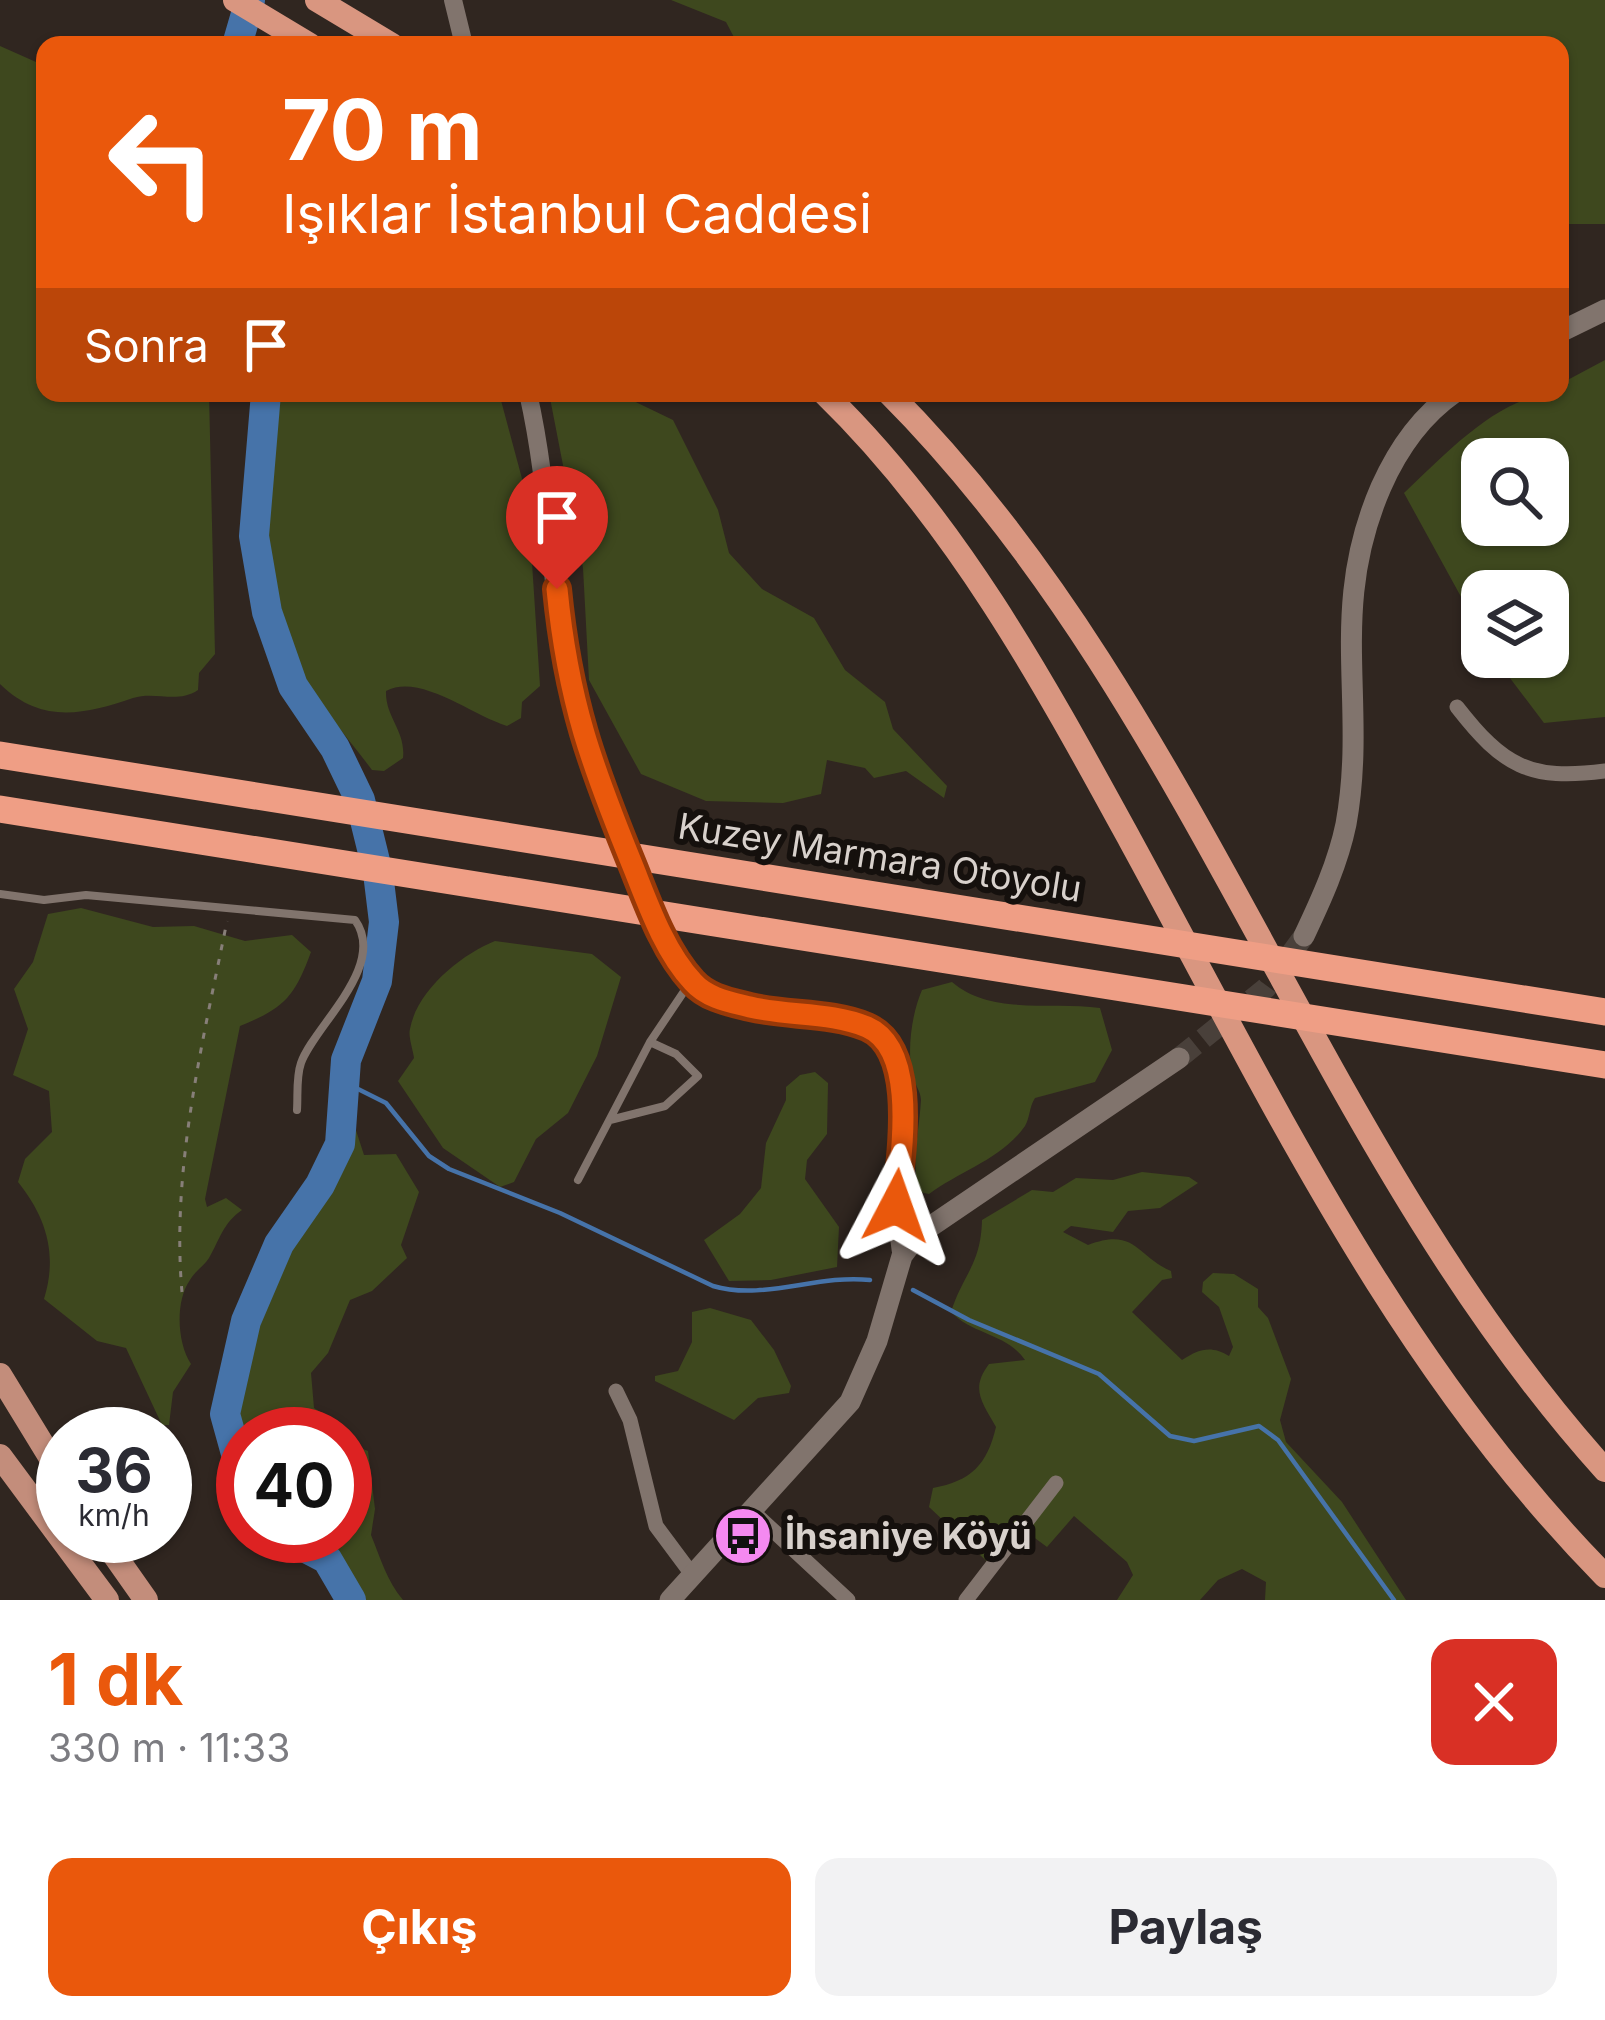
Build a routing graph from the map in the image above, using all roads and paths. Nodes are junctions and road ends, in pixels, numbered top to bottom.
1 (235, 0) edge
2 (317, 0) edge
3 (453, 0) edge
4 (295, 36) edge
5 (377, 36) edge
6 (462, 36) edge
7 (1605, 310) edge
8 (1569, 328) edge
9 (530, 402) edge
10 (832, 402) edge
11 (898, 402) edge
12 (1446, 402) edge
13 (1457, 707) dead end
14 (0, 755) edge
15 (1605, 771) edge
16 (0, 809) edge
17 (0, 894) edge
18 (230, 907) junction
19 (1304, 936) tunnel mouth
20 (691, 981) junction
21 (1605, 1012) edge
22 (650, 1042) junction
23 (1179, 1058) tunnel mouth
24 (1605, 1065) edge
25 (297, 1110) dead end
26 (609, 1120) junction
27 (578, 1180) dead end
28 (902, 1256) junction
29 (182, 1292) dead end
30 (0, 1375) edge
31 (616, 1390) dead end
32 (36, 1434) edge
33 (0, 1456) edge
34 (1605, 1470) edge
35 (1056, 1483) dead end
36 (750, 1510) junction
37 (120, 1563) edge
38 (691, 1573) junction
39 (1605, 1576) edge
40 (106, 1600) edge
41 (146, 1600) edge
42 (671, 1600) edge
43 (848, 1600) edge
44 (965, 1600) edge

1 - 4 highway
2 - 5 highway
3 - 6 street
7 - 8 main road
9 - 20 street
10 - 39 highway
11 - 34 highway
12 - 19 main road
13 - 15 street
14 - 21 highway, Kuzey Marmara Otoyolu
16 - 24 highway
17 - 18 lane
18 - 25 lane
18 - 29 path
20 - 22 lane
20 - 28 street
22 - 26 lane
22 - 26 lane
23 - 28 main road
26 - 27 lane
28 - 36 main road
30 - 32 main road
31 - 38 street
33 - 40 main road
35 - 44 street
36 - 38 main road
36 - 43 street
37 - 41 main road
38 - 42 main road

